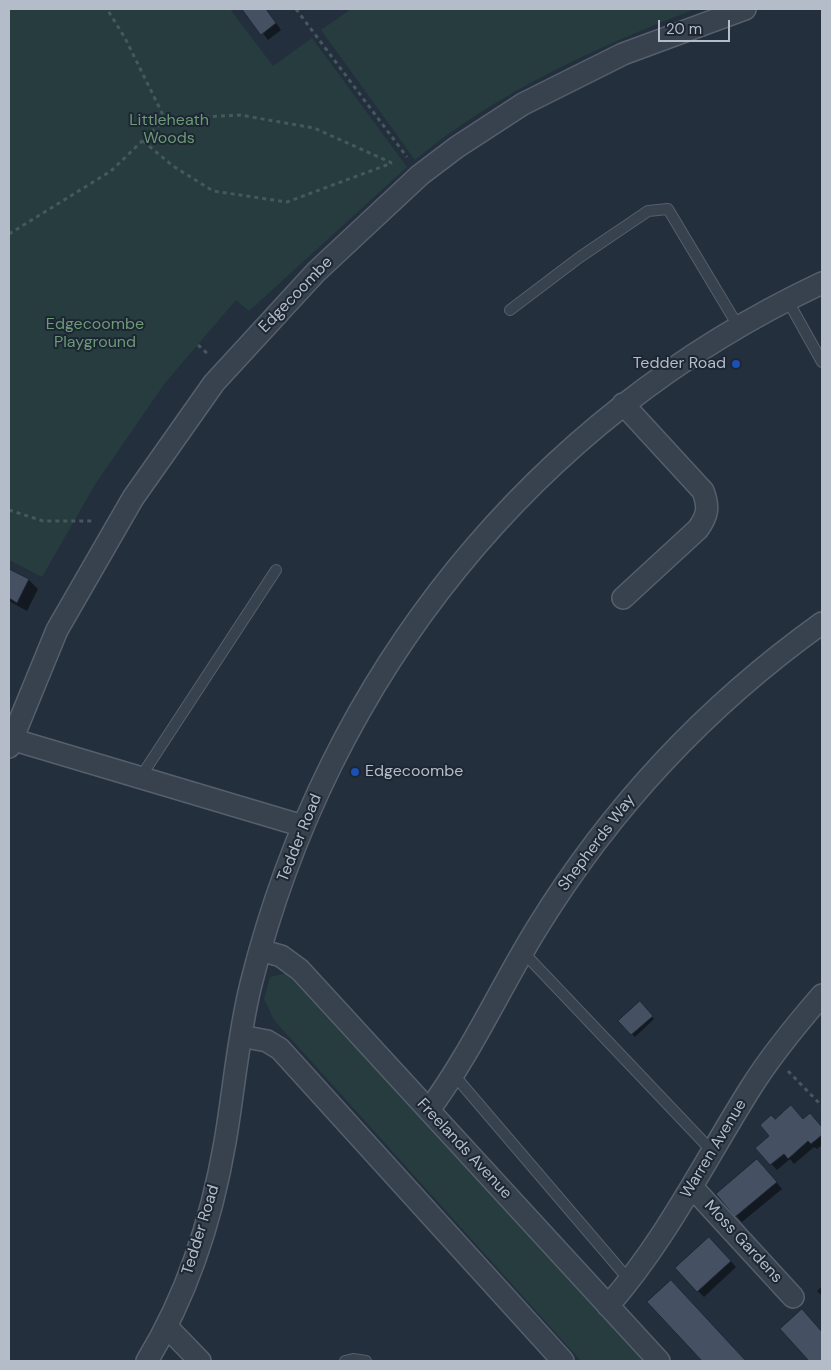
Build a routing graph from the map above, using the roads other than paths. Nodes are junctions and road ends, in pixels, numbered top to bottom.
1 (745, 9) edge
2 (822, 283) edge
3 (787, 300) junction
4 (510, 310) dead end
5 (738, 326) junction
6 (822, 362) edge
7 (623, 404) junction
8 (276, 570) dead end
9 (623, 598) dead end
10 (822, 623) edge
11 (10, 743) edge
12 (140, 778) junction
13 (303, 826) junction
14 (260, 950) junction
15 (523, 952) junction
16 (822, 995) edge
17 (241, 1036) junction
18 (454, 1076) junction
19 (429, 1110) junction
20 (712, 1151) junction
21 (692, 1187) junction
22 (630, 1281) junction
23 (793, 1296) dead end
24 (608, 1306) junction
25 (168, 1328) junction
26 (147, 1361) edge
27 (200, 1361) edge
28 (345, 1361) edge
29 (366, 1361) edge
30 (563, 1361) edge
31 (659, 1361) edge

1 - 11 street, Edgecoombe
2 - 3 street, Tedder Road
3 - 5 street, Tedder Road
3 - 6 lane
4 - 5 lane
5 - 7 street, Tedder Road
7 - 9 street
7 - 13 street, Tedder Road
8 - 12 lane
10 - 15 street, Shepherds Way
11 - 12 street
12 - 13 street
13 - 14 street, Tedder Road
14 - 17 street, Tedder Road
14 - 19 street, Freelands Avenue
15 - 18 street, Shepherds Way
15 - 20 lane
16 - 20 street, Warren Avenue
17 - 25 street, Tedder Road
17 - 30 street
18 - 19 street, Shepherds Way
18 - 22 lane
19 - 24 street, Freelands Avenue
20 - 21 street, Warren Avenue
21 - 22 street, Warren Avenue
21 - 23 street, Moss Gardens
22 - 24 street, Warren Avenue
24 - 31 street, Freelands Avenue
25 - 26 street, Tedder Road
25 - 27 street
28 - 29 lane

